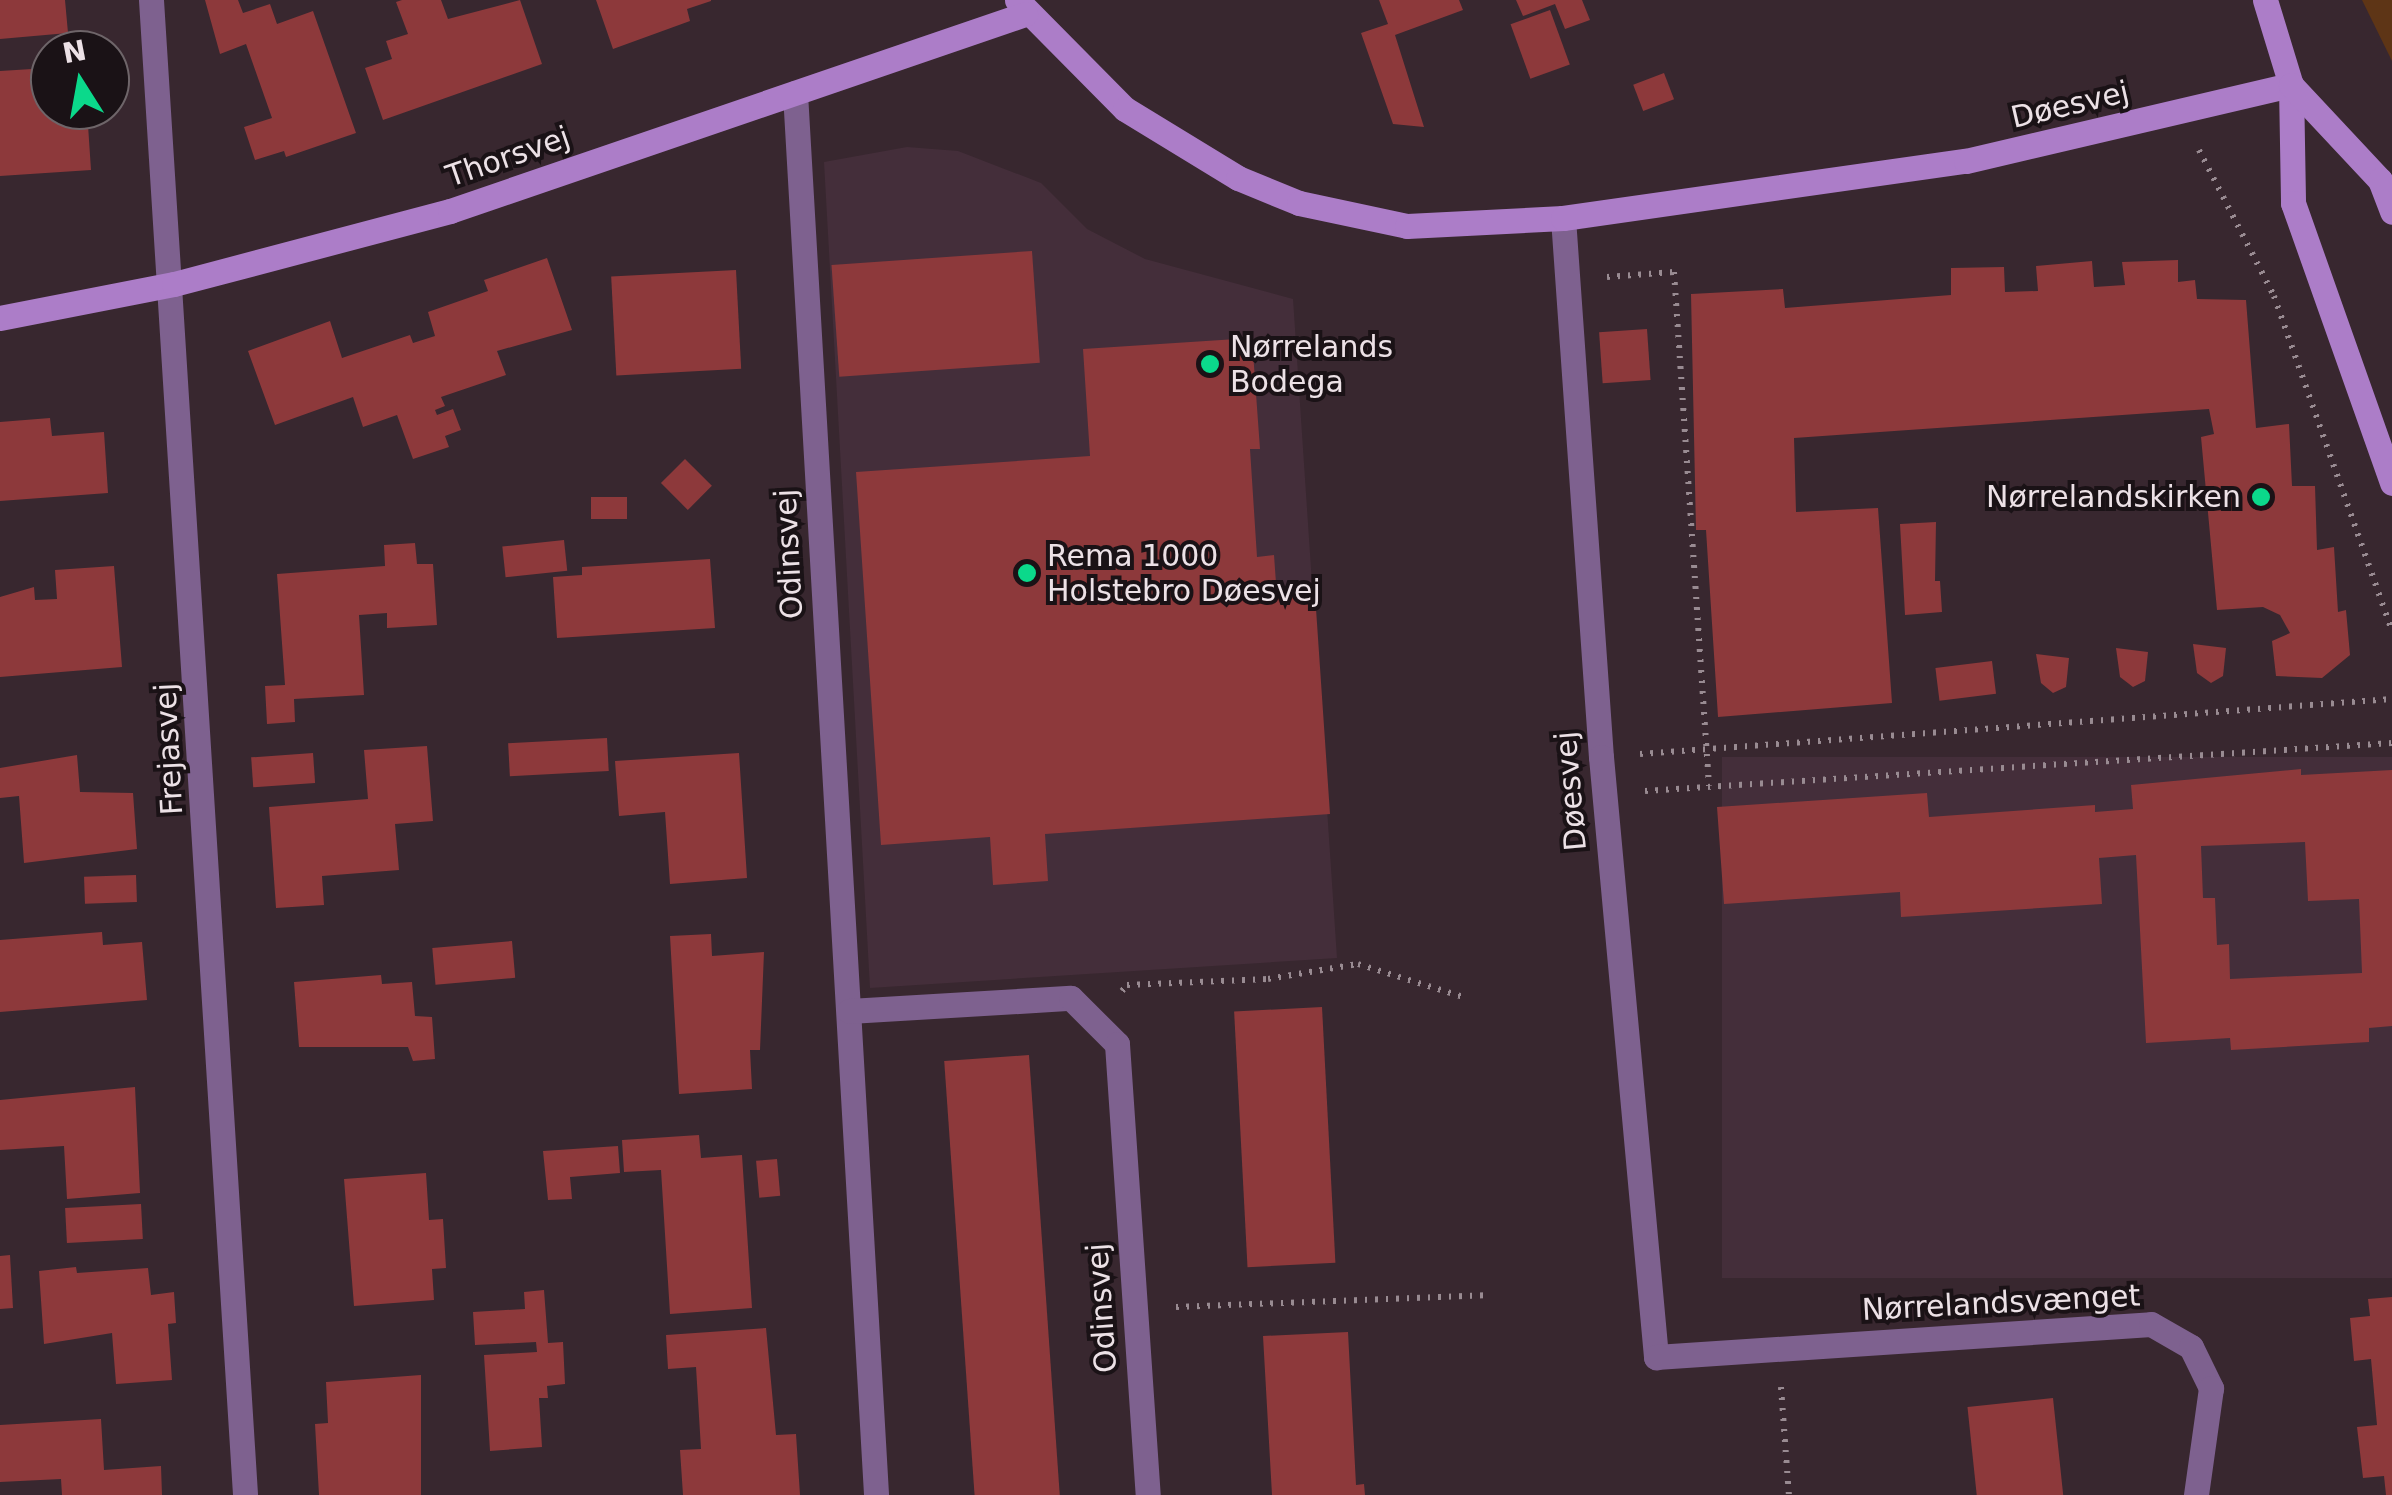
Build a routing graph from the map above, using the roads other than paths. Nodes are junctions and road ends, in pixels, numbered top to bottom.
1 (151, 0) edge
2 (2265, 0) edge
3 (1021, 7) edge
4 (2291, 85) junction
5 (795, 93) junction
6 (2392, 212) edge
7 (1563, 218) junction
8 (174, 284) junction
9 (0, 318) edge
10 (2392, 483) edge
11 (848, 1011) junction
12 (1656, 1357) joint
13 (245, 1495) edge
14 (876, 1495) edge
15 (1148, 1495) edge
16 (2196, 1495) edge

1 - 8 street, Frejasvej
2 - 4 street
3 - 5 street, Thorsvej
3 - 7 street, Døesvej
4 - 6 street
4 - 7 street, Døesvej
4 - 10 street
5 - 8 street, Thorsvej
5 - 11 street, Odinsvej
7 - 12 street, Døesvej
8 - 9 street, Thorsvej
8 - 13 street, Frejasvej
11 - 14 street, Odinsvej
11 - 15 street, Odinsvej
12 - 16 street, Nørrelandsvænget

